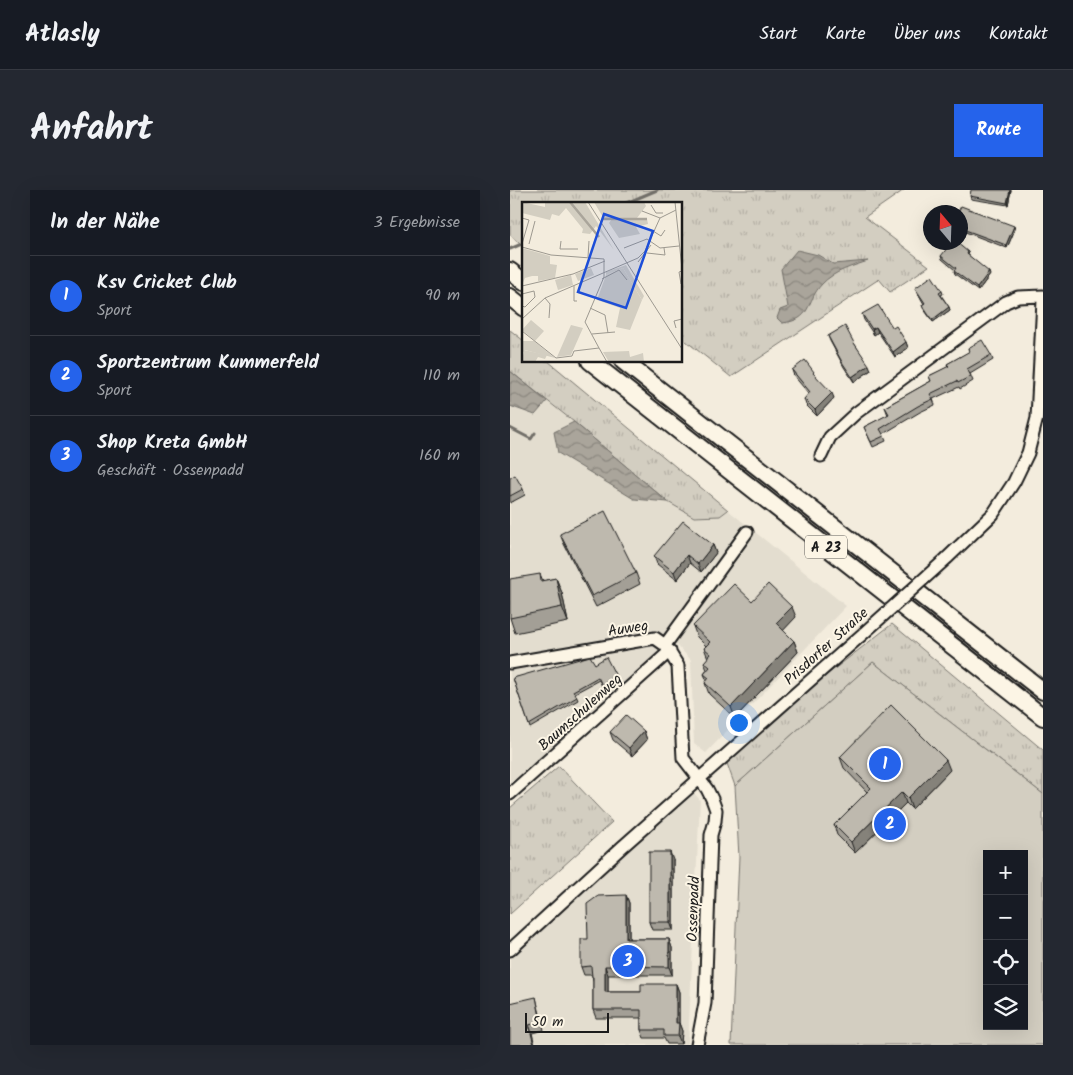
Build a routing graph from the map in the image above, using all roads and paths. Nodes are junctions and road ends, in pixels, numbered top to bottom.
1 (510, 271) edge
2 (522, 280) edge
3 (1043, 296) edge
4 (510, 297) edge
5 (1043, 300) edge
6 (522, 306) edge
7 (591, 362) edge
8 (624, 362) edge
9 (821, 456) dead end
10 (747, 532) dead end
11 (668, 648) junction
12 (510, 663) edge
13 (1043, 691) edge
14 (1043, 717) edge
15 (699, 779) junction
16 (510, 794) edge
17 (510, 950) edge
18 (697, 1045) edge

1 - 2 highway
3 - 9 street
4 - 6 highway
5 - 15 street, Prisdorfer Straße, bridge
7 - 14 highway, A 23
8 - 13 highway, A 23
10 - 11 street, Baumschulenweg
11 - 12 street, Auweg
11 - 15 street
11 - 16 street, Baumschulenweg
15 - 17 street, Prisdorfer Straße
15 - 18 street, Ossenpadd

